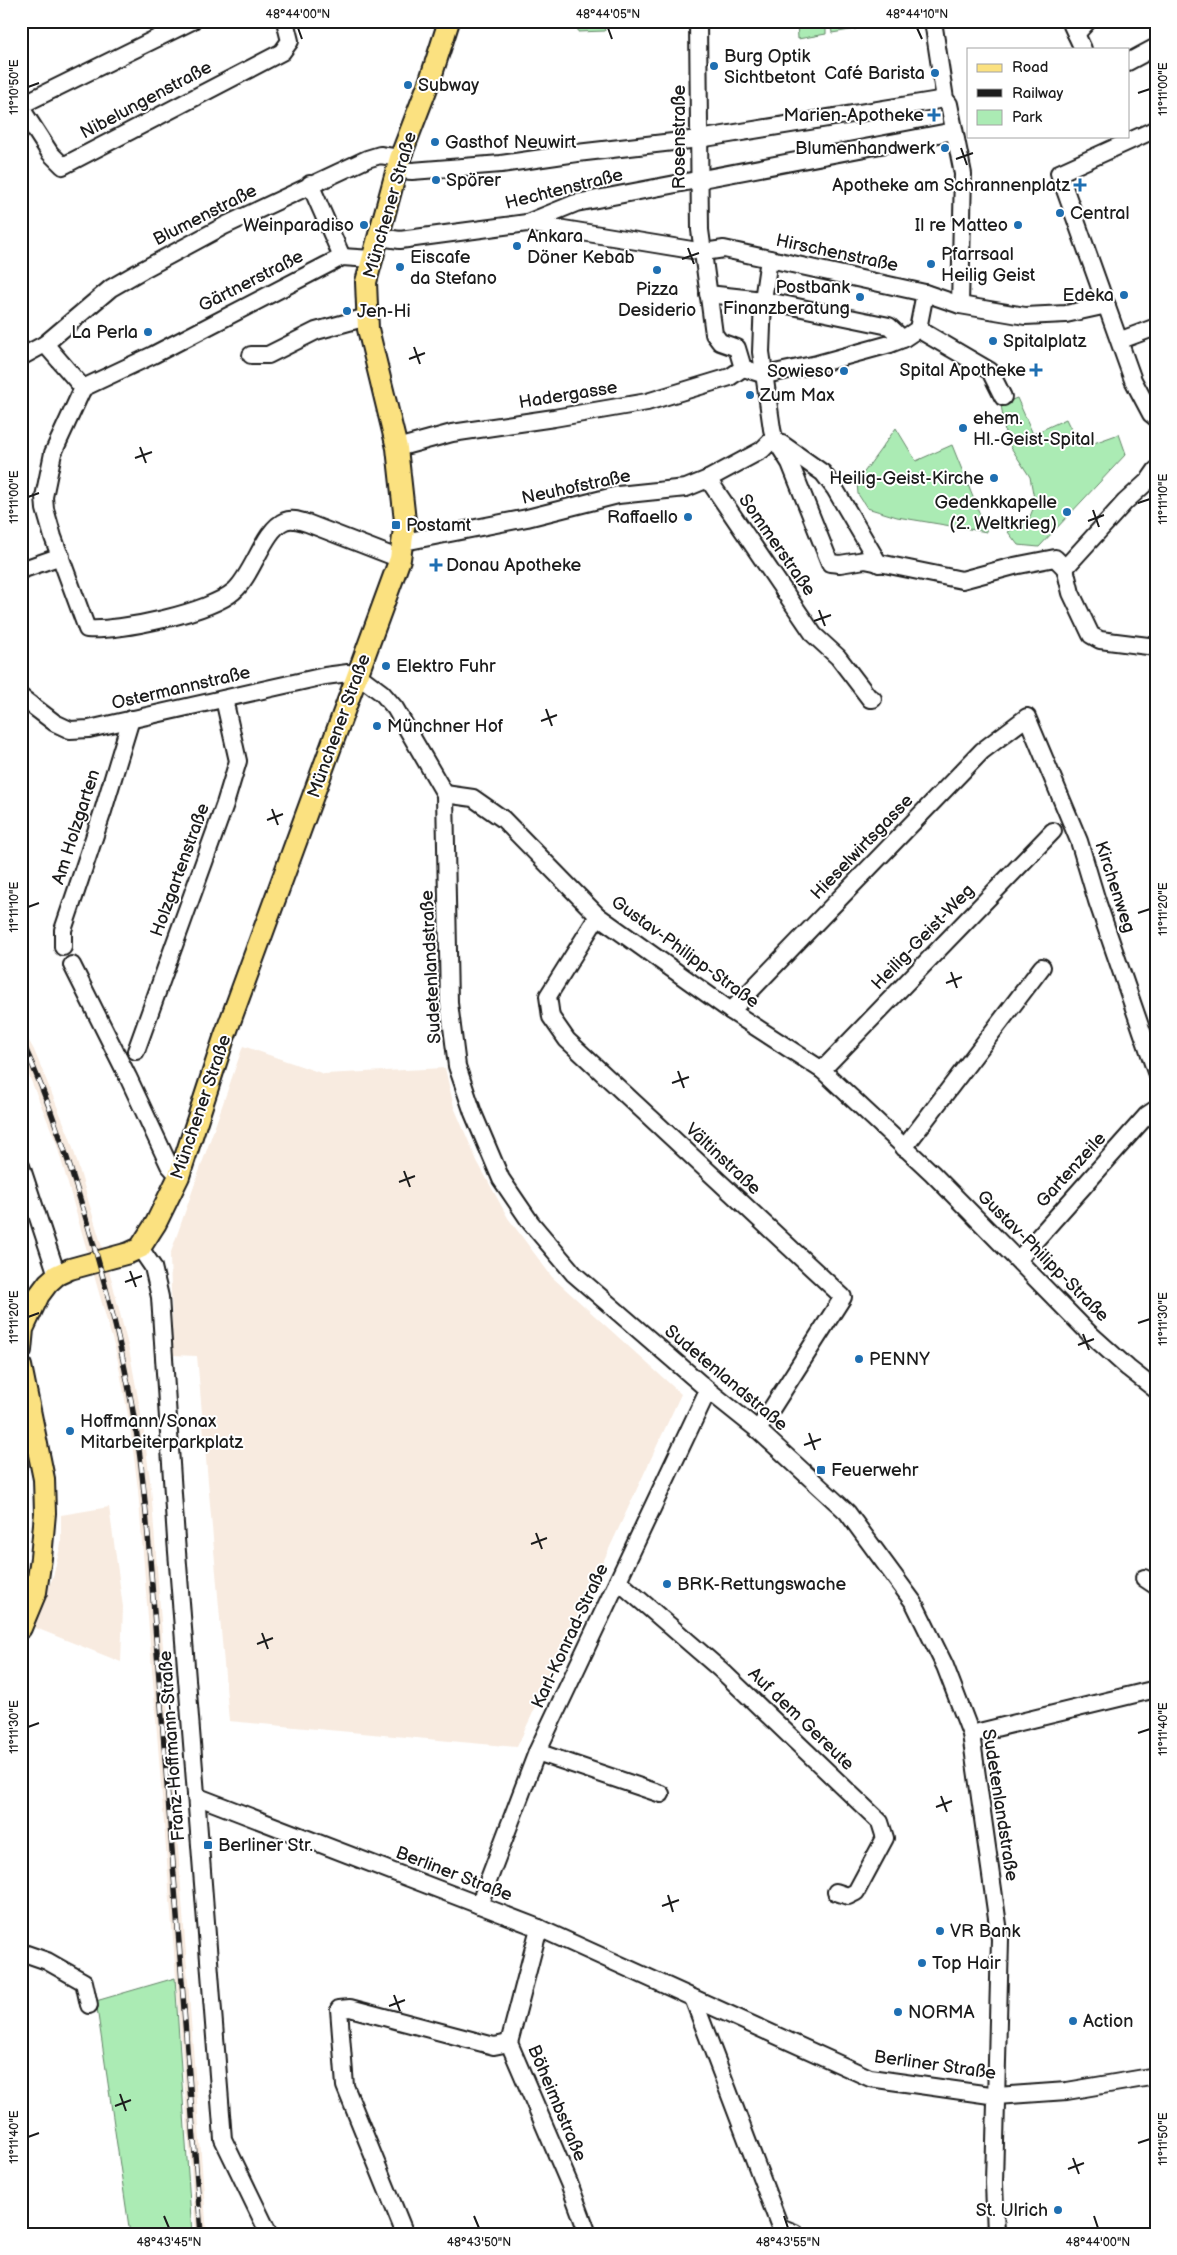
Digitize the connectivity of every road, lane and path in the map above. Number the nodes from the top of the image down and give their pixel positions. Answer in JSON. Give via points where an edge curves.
{"nodes":[{"id":1,"x":192,"y":21,"type":"edge"},
{"id":2,"x":285,"y":21,"type":"edge"},
{"id":3,"x":449,"y":21,"type":"edge"},
{"id":4,"x":698,"y":21,"type":"edge"},
{"id":5,"x":933,"y":21,"type":"edge"},
{"id":6,"x":1088,"y":21,"type":"edge"},
{"id":7,"x":1076,"y":35,"type":"edge"},
{"id":8,"x":1156,"y":47,"type":"edge"},
{"id":9,"x":1130,"y":61,"type":"edge"},
{"id":10,"x":946,"y":99,"type":"junction"},
{"id":11,"x":21,"y":106,"type":"edge"},
{"id":12,"x":1156,"y":129,"type":"edge"},
{"id":13,"x":954,"y":132,"type":"junction"},
{"id":14,"x":1130,"y":137,"type":"edge"},
{"id":15,"x":699,"y":139,"type":"junction"},
{"id":16,"x":1125,"y":139,"type":"edge"},
{"id":17,"x":399,"y":164,"type":"junction"},
{"id":18,"x":698,"y":179,"type":"junction"},
{"id":19,"x":310,"y":184,"type":"junction"},
{"id":20,"x":527,"y":223,"type":"junction"},
{"id":21,"x":379,"y":237,"type":"junction"},
{"id":22,"x":704,"y":252,"type":"junction"},
{"id":23,"x":342,"y":258,"type":"junction"},
{"id":24,"x":372,"y":259,"type":"junction"},
{"id":25,"x":769,"y":259,"type":"junction"},
{"id":26,"x":925,"y":293,"type":"junction"},
{"id":27,"x":708,"y":294,"type":"junction"},
{"id":28,"x":762,"y":300,"type":"junction"},
{"id":29,"x":1108,"y":304,"type":"junction"},
{"id":30,"x":960,"y":305,"type":"junction"},
{"id":31,"x":367,"y":317,"type":"junction"},
{"id":32,"x":1156,"y":327,"type":"edge"},
{"id":33,"x":918,"y":329,"type":"junction"},
{"id":34,"x":903,"y":339,"type":"junction"},
{"id":35,"x":1121,"y":340,"type":"junction"},
{"id":36,"x":45,"y":344,"type":"junction"},
{"id":37,"x":251,"y":355,"type":"dead end"},
{"id":38,"x":21,"y":357,"type":"edge"},
{"id":39,"x":743,"y":368,"type":"junction"},
{"id":40,"x":765,"y":375,"type":"junction"},
{"id":41,"x":84,"y":388,"type":"junction"},
{"id":42,"x":1003,"y":397,"type":"dead end"},
{"id":43,"x":1156,"y":418,"type":"edge"},
{"id":44,"x":774,"y":438,"type":"junction"},
{"id":45,"x":397,"y":448,"type":"junction"},
{"id":46,"x":1156,"y":470,"type":"edge"},
{"id":47,"x":708,"y":480,"type":"junction"},
{"id":48,"x":402,"y":550,"type":"junction"},
{"id":49,"x":61,"y":556,"type":"junction"},
{"id":50,"x":879,"y":564,"type":"junction"},
{"id":51,"x":1065,"y":568,"type":"junction"},
{"id":52,"x":21,"y":570,"type":"edge"},
{"id":53,"x":1156,"y":648,"type":"edge"},
{"id":54,"x":358,"y":675,"type":"junction"},
{"id":55,"x":21,"y":697,"type":"edge"},
{"id":56,"x":224,"y":699,"type":"junction"},
{"id":57,"x":872,"y":699,"type":"dead end"},
{"id":58,"x":1026,"y":717,"type":"joint"},
{"id":59,"x":131,"y":719,"type":"junction"},
{"id":60,"x":445,"y":794,"type":"junction"},
{"id":61,"x":1053,"y":832,"type":"dead end"},
{"id":62,"x":598,"y":916,"type":"junction"},
{"id":63,"x":63,"y":947,"type":"dead end"},
{"id":64,"x":72,"y":965,"type":"dead end"},
{"id":65,"x":1042,"y":968,"type":"dead end"},
{"id":66,"x":731,"y":1011,"type":"junction"},
{"id":67,"x":136,"y":1052,"type":"dead end"},
{"id":68,"x":822,"y":1070,"type":"junction"},
{"id":69,"x":1156,"y":1072,"type":"edge"},
{"id":70,"x":1156,"y":1109,"type":"edge"},
{"id":71,"x":904,"y":1148,"type":"junction"},
{"id":72,"x":21,"y":1166,"type":"edge"},
{"id":73,"x":179,"y":1176,"type":"junction"},
{"id":74,"x":140,"y":1248,"type":"junction"},
{"id":75,"x":1018,"y":1260,"type":"junction"},
{"id":76,"x":57,"y":1275,"type":"junction"},
{"id":77,"x":21,"y":1350,"type":"edge"},
{"id":78,"x":21,"y":1366,"type":"edge"},
{"id":79,"x":708,"y":1390,"type":"junction"},
{"id":80,"x":1156,"y":1390,"type":"edge"},
{"id":81,"x":758,"y":1430,"type":"junction"},
{"id":82,"x":618,"y":1580,"type":"junction"},
{"id":83,"x":28,"y":1591,"type":"edge"},
{"id":84,"x":21,"y":1628,"type":"edge"},
{"id":85,"x":1156,"y":1689,"type":"edge"},
{"id":86,"x":971,"y":1734,"type":"junction"},
{"id":87,"x":536,"y":1752,"type":"junction"},
{"id":88,"x":661,"y":1794,"type":"dead end"},
{"id":89,"x":196,"y":1796,"type":"junction"},
{"id":90,"x":836,"y":1892,"type":"dead end"},
{"id":91,"x":479,"y":1905,"type":"junction"},
{"id":92,"x":539,"y":1928,"type":"junction"},
{"id":93,"x":21,"y":1952,"type":"edge"},
{"id":94,"x":694,"y":1998,"type":"junction"},
{"id":95,"x":89,"y":2005,"type":"dead end"},
{"id":96,"x":509,"y":2043,"type":"junction"},
{"id":97,"x":1156,"y":2076,"type":"edge"},
{"id":98,"x":997,"y":2096,"type":"junction"},
{"id":99,"x":583,"y":2233,"type":"edge"},
{"id":100,"x":795,"y":2233,"type":"edge"},
{"id":101,"x":269,"y":2234,"type":"edge"},
{"id":102,"x":405,"y":2234,"type":"edge"},
{"id":103,"x":996,"y":2234,"type":"edge"}],
"edges":[{"from":1,"to":11,"type":"street"},
{"from":2,"to":11,"type":"street","name":"Nibelungenstraße","via":[[290,42],[282,52],[64,166],[50,153]]},
{"from":3,"to":17,"type":"main road","name":"Münchener Straße"},
{"from":4,"to":15,"type":"street","name":"Rosenstraße"},
{"from":5,"to":10,"type":"street"},
{"from":6,"to":7,"type":"street"},
{"from":8,"to":9,"type":"street"},
{"from":10,"to":13,"type":"street"},
{"from":10,"to":15,"type":"street","name":"Blumenstraße"},
{"from":12,"to":14,"type":"street"},
{"from":13,"to":18,"type":"street","name":"Hechtenstraße"},
{"from":13,"to":30,"type":"street","via":[[963,174]]},
{"from":15,"to":17,"type":"street","name":"Blumenstraße","via":[[501,164],[412,171]]},
{"from":15,"to":18,"type":"street","name":"Rosenstraße"},
{"from":16,"to":29,"type":"street","via":[[1059,173]]},
{"from":17,"to":19,"type":"street","name":"Blumenstraße","via":[[380,155]]},
{"from":17,"to":21,"type":"main road","name":"Münchener Straße"},
{"from":18,"to":20,"type":"street","name":"Hechtenstraße","via":[[576,203]]},
{"from":18,"to":22,"type":"street","name":"Rosenstraße"},
{"from":19,"to":23,"type":"street"},
{"from":19,"to":36,"type":"street","name":"Blumenstraße","via":[[224,226],[111,288]]},
{"from":20,"to":21,"type":"street","name":"Hechtenstraße","via":[[400,240]]},
{"from":20,"to":22,"type":"street","name":"Hirschenstraße"},
{"from":21,"to":24,"type":"main road","name":"Münchener Straße"},
{"from":22,"to":25,"type":"street","name":"Hirschenstraße","via":[[724,248]]},
{"from":22,"to":27,"type":"street","name":"Rosenstraße"},
{"from":23,"to":24,"type":"street","name":"Gärtnerstraße"},
{"from":23,"to":41,"type":"street","name":"Gärtnerstraße"},
{"from":24,"to":31,"type":"main road","name":"Münchener Straße","via":[[366,282]]},
{"from":25,"to":26,"type":"street","name":"Hirschenstraße"},
{"from":25,"to":28,"type":"street"},
{"from":26,"to":30,"type":"street","name":"Hirschenstraße"},
{"from":26,"to":33,"type":"street"},
{"from":27,"to":28,"type":"street"},
{"from":27,"to":39,"type":"street","name":"Rosenstraße","via":[[714,334],[720,342],[737,348]]},
{"from":28,"to":34,"type":"street","via":[[890,326]]},
{"from":28,"to":40,"type":"street"},
{"from":29,"to":30,"type":"street","via":[[1066,314],[1025,316]]},
{"from":29,"to":35,"type":"street"},
{"from":31,"to":37,"type":"street","via":[[316,331],[268,355]]},
{"from":31,"to":45,"type":"main road","name":"Münchener Straße"},
{"from":32,"to":35,"type":"street"},
{"from":33,"to":34,"type":"street"},
{"from":33,"to":42,"type":"street","via":[[990,371]]},
{"from":34,"to":40,"type":"street","via":[[845,357]]},
{"from":35,"to":43,"type":"street","via":[[1133,380],[1150,414]]},
{"from":36,"to":38,"type":"street","name":"Blumenstraße"},
{"from":36,"to":41,"type":"street"},
{"from":39,"to":40,"type":"street"},
{"from":39,"to":45,"type":"street","name":"Hadergasse","via":[[730,377],[647,402],[452,433]]},
{"from":40,"to":44,"type":"street"},
{"from":41,"to":49,"type":"street","via":[[53,453],[46,484],[45,509]]},
{"from":44,"to":47,"type":"street","name":"Neuhofstraße","via":[[762,450]]},
{"from":44,"to":50,"type":"street","via":[[823,473]]},
{"from":44,"to":50,"type":"street","via":[[790,463],[830,563],[865,560]]},
{"from":45,"to":48,"type":"main road","name":"Münchener Straße","via":[[405,521]]},
{"from":46,"to":51,"type":"street"},
{"from":47,"to":48,"type":"street","name":"Neuhofstraße","via":[[686,488],[618,495]]},
{"from":47,"to":57,"type":"street","name":"Sommerstraße","via":[[814,635],[838,657]]},
{"from":48,"to":49,"type":"street","via":[[295,519],[284,521],[268,536],[247,576],[233,592],[166,619],[103,631],[87,629]]},
{"from":48,"to":54,"type":"main road","name":"Münchener Straße"},
{"from":49,"to":52,"type":"street"},
{"from":50,"to":51,"type":"street","via":[[962,580],[1055,558]]},
{"from":51,"to":53,"type":"street","via":[[1071,593],[1092,635],[1100,640]]},
{"from":54,"to":56,"type":"street","name":"Ostermannstraße","via":[[330,674]]},
{"from":54,"to":60,"type":"street","name":"Sudetenlandstraße","via":[[376,687],[395,708]]},
{"from":54,"to":73,"type":"main road","name":"Münchener Straße","via":[[224,1038]]},
{"from":55,"to":59,"type":"street","name":"Ostermannstraße","via":[[55,723],[70,730]]},
{"from":56,"to":59,"type":"street","name":"Ostermannstraße"},
{"from":56,"to":67,"type":"street","name":"Holzgartenstraße","via":[[238,761]]},
{"from":58,"to":66,"type":"street","name":"Hieselwirtsgasse","via":[[982,751]]},
{"from":58,"to":69,"type":"street","name":"Kirchenweg","via":[[1079,841]]},
{"from":59,"to":63,"type":"street","name":"Am Holzgarten","via":[[63,930]]},
{"from":60,"to":62,"type":"street","name":"Gustav-Philipp-Straße","via":[[473,798],[503,819]]},
{"from":60,"to":79,"type":"street","name":"Sudetenlandstraße","via":[[449,1003],[457,1066],[501,1178],[538,1232],[574,1274]]},
{"from":61,"to":68,"type":"street","name":"Heilig-Geist-Weg"},
{"from":62,"to":66,"type":"street","name":"Gustav-Philipp-Straße"},
{"from":62,"to":81,"type":"street","name":"Vältinstraße","via":[[548,996],[551,1018],[567,1040],[843,1297]]},
{"from":64,"to":73,"type":"street","via":[[169,1165]]},
{"from":65,"to":71,"type":"street"},
{"from":66,"to":68,"type":"street","name":"Gustav-Philipp-Straße"},
{"from":68,"to":71,"type":"street","name":"Gustav-Philipp-Straße"},
{"from":70,"to":75,"type":"street","name":"Gartenzeile","via":[[1147,1115]]},
{"from":71,"to":75,"type":"street","name":"Gustav-Philipp-Straße"},
{"from":72,"to":76,"type":"street"},
{"from":73,"to":74,"type":"main road","name":"Münchener Straße"},
{"from":74,"to":76,"type":"main road"},
{"from":74,"to":89,"type":"street","name":"Franz-Hoffmann-Straße","via":[[153,1267],[160,1297]]},
{"from":75,"to":80,"type":"street","name":"Gustav-Philipp-Straße","via":[[1089,1333]]},
{"from":76,"to":77,"type":"main road","via":[[39,1296],[24,1329]]},
{"from":78,"to":83,"type":"main road","via":[[44,1479],[41,1558]]},
{"from":79,"to":81,"type":"street","name":"Sudetenlandstraße"},
{"from":79,"to":82,"type":"street","name":"Karl-Konrad-Straße"},
{"from":81,"to":86,"type":"street","name":"Sudetenlandstraße","via":[[847,1512],[914,1603],[945,1666]]},
{"from":82,"to":87,"type":"street","name":"Karl-Konrad-Straße"},
{"from":82,"to":90,"type":"street","name":"Auf dem Gereute","via":[[721,1670],[880,1822],[885,1838],[856,1892],[848,1896]]},
{"from":83,"to":84,"type":"main road"},
{"from":85,"to":86,"type":"street"},
{"from":86,"to":98,"type":"street","name":"Sudetenlandstraße","via":[[1000,1939]]},
{"from":87,"to":88,"type":"street"},
{"from":87,"to":91,"type":"street","name":"Karl-Konrad-Straße"},
{"from":89,"to":91,"type":"street","name":"Berliner Straße"},
{"from":89,"to":101,"type":"street","name":"Franz-Hoffmann-Straße","via":[[223,2139]]},
{"from":91,"to":92,"type":"street","name":"Berliner Straße"},
{"from":92,"to":94,"type":"street","name":"Berliner Straße"},
{"from":92,"to":96,"type":"street","name":"Böheimbstraße"},
{"from":93,"to":95,"type":"street","via":[[47,1961],[84,1982]]},
{"from":94,"to":98,"type":"street","name":"Berliner Straße","via":[[870,2078]]},
{"from":94,"to":100,"type":"street","via":[[780,2227]]},
{"from":96,"to":99,"type":"street","name":"Böheimbstraße","via":[[569,2183]]},
{"from":96,"to":102,"type":"street","via":[[494,2046],[350,2008],[339,2009],[345,2086]]},
{"from":97,"to":98,"type":"street","name":"Berliner Straße","via":[[1067,2091]]},
{"from":98,"to":103,"type":"street","name":"Sudetenlandstraße"}]}
